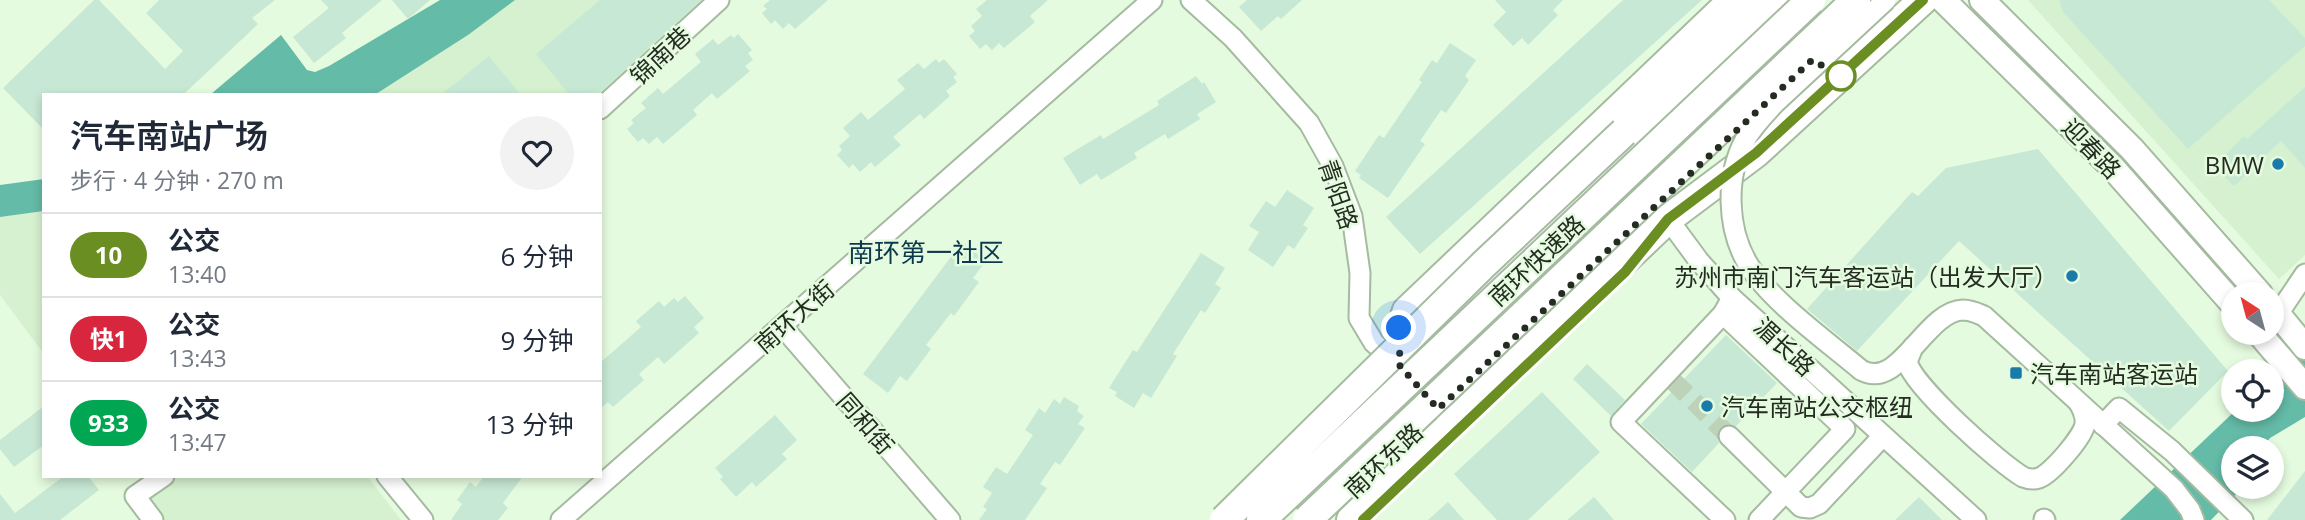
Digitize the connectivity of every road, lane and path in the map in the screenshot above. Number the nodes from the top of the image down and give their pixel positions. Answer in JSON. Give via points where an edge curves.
{"nodes":[{"id":1,"x":719,"y":0,"type":"edge"},
{"id":2,"x":1152,"y":0,"type":"edge"},
{"id":3,"x":1191,"y":0,"type":"edge"},
{"id":4,"x":1730,"y":0,"type":"edge"},
{"id":5,"x":1762,"y":0,"type":"edge"},
{"id":6,"x":1788,"y":0,"type":"edge"},
{"id":7,"x":1811,"y":0,"type":"edge"},
{"id":8,"x":1856,"y":0,"type":"edge"},
{"id":9,"x":1877,"y":0,"type":"edge"},
{"id":10,"x":1886,"y":0,"type":"edge"},
{"id":11,"x":1923,"y":0,"type":"edge"},
{"id":12,"x":1943,"y":0,"type":"edge"},
{"id":13,"x":1982,"y":0,"type":"edge"},
{"id":14,"x":602,"y":107,"type":"edge"},
{"id":15,"x":1668,"y":219,"type":"junction"},
{"id":16,"x":2305,"y":274,"type":"edge"},
{"id":17,"x":2249,"y":282,"type":"edge"},
{"id":18,"x":2221,"y":290,"type":"edge"},
{"id":19,"x":2284,"y":299,"type":"edge"},
{"id":20,"x":1728,"y":306,"type":"junction"},
{"id":21,"x":2284,"y":321,"type":"edge"},
{"id":22,"x":782,"y":326,"type":"junction"},
{"id":23,"x":2302,"y":344,"type":"edge"},
{"id":24,"x":2269,"y":345,"type":"edge"},
{"id":25,"x":1913,"y":347,"type":"junction"},
{"id":26,"x":1400,"y":366,"type":"junction"},
{"id":27,"x":2305,"y":387,"type":"edge"},
{"id":28,"x":2077,"y":400,"type":"junction"},
{"id":29,"x":1438,"y":409,"type":"junction"},
{"id":30,"x":2103,"y":425,"type":"junction"},
{"id":31,"x":1730,"y":436,"type":"tunnel mouth"},
{"id":32,"x":1883,"y":436,"type":"junction"},
{"id":33,"x":161,"y":478,"type":"edge"},
{"id":34,"x":389,"y":478,"type":"edge"},
{"id":35,"x":1786,"y":492,"type":"junction"},
{"id":36,"x":2237,"y":514,"type":"edge"},
{"id":37,"x":153,"y":520,"type":"edge"},
{"id":38,"x":423,"y":520,"type":"edge"},
{"id":39,"x":562,"y":520,"type":"edge"},
{"id":40,"x":950,"y":520,"type":"edge"},
{"id":41,"x":1224,"y":520,"type":"edge"},
{"id":42,"x":1233,"y":520,"type":"edge"},
{"id":43,"x":1261,"y":520,"type":"edge"},
{"id":44,"x":1307,"y":520,"type":"edge"},
{"id":45,"x":1320,"y":520,"type":"edge"},
{"id":46,"x":1350,"y":520,"type":"edge"},
{"id":47,"x":1363,"y":520,"type":"edge"},
{"id":48,"x":1725,"y":520,"type":"edge"},
{"id":49,"x":1759,"y":520,"type":"edge"},
{"id":50,"x":1976,"y":520,"type":"edge"},
{"id":51,"x":2193,"y":520,"type":"edge"}],
"edges":[{"from":1,"to":14,"type":"street","name":"锦南巷"},
{"from":2,"to":22,"type":"street","name":"南环大街"},
{"from":3,"to":26,"type":"street","name":"青阳路","via":[[1233,38],[1309,122],[1352,215],[1360,273],[1359,318],[1374,343]]},
{"from":4,"to":26,"type":"main road","via":[[1405,310],[1399,328]]},
{"from":5,"to":41,"type":"highway","bridge":true},
{"from":6,"to":26,"type":"main road"},
{"from":7,"to":43,"type":"highway","name":"南环快速路","bridge":true},
{"from":8,"to":44,"type":"highway","name":"南环快速路","bridge":true},
{"from":9,"to":29,"type":"main road","name":"南环东路"},
{"from":10,"to":25,"type":"street","bridge":true,"via":[[1758,121],[1738,157],[1731,195],[1736,234],[1749,265],[1778,298],[1861,370],[1882,373]]},
{"from":11,"to":15,"type":"highway","via":[[1756,153]]},
{"from":12,"to":18,"type":"main road","name":"迎春路","via":[[2112,167]]},
{"from":13,"to":17,"type":"main road","name":"迎春路","via":[[2132,149]]},
{"from":15,"to":20,"type":"street","name":"湄长路"},
{"from":15,"to":46,"type":"highway"},
{"from":15,"to":47,"type":"main road","via":[[1625,272]]},
{"from":16,"to":19,"type":"street"},
{"from":20,"to":32,"type":"street","name":"湄长路"},
{"from":20,"to":35,"type":"street","via":[[1845,429]]},
{"from":20,"to":48,"type":"street","via":[[1670,378],[1621,422]]},
{"from":21,"to":23,"type":"main road"},
{"from":22,"to":39,"type":"street","name":"南环大街"},
{"from":22,"to":40,"type":"street","name":"同和街"},
{"from":24,"to":27,"type":"main road"},
{"from":25,"to":28,"type":"street","via":[[1944,316],[1972,311],[1984,316]]},
{"from":25,"to":28,"type":"street","via":[[1907,362],[1919,384],[2030,480],[2042,477],[2081,434],[2085,415]]},
{"from":26,"to":29,"type":"street","name":"青阳路"},
{"from":26,"to":42,"type":"main road"},
{"from":28,"to":30,"type":"street"},
{"from":29,"to":45,"type":"main road","name":"南环东路"},
{"from":30,"to":36,"type":"street","via":[[2119,408]]},
{"from":30,"to":51,"type":"street","via":[[2174,489]]},
{"from":31,"to":35,"type":"street"},
{"from":32,"to":35,"type":"street","via":[[1819,505],[1801,507]]},
{"from":32,"to":50,"type":"street","name":"湄长路"},
{"from":33,"to":37,"type":"street","via":[[135,496]]},
{"from":34,"to":38,"type":"street"},
{"from":35,"to":49,"type":"street"}]}
